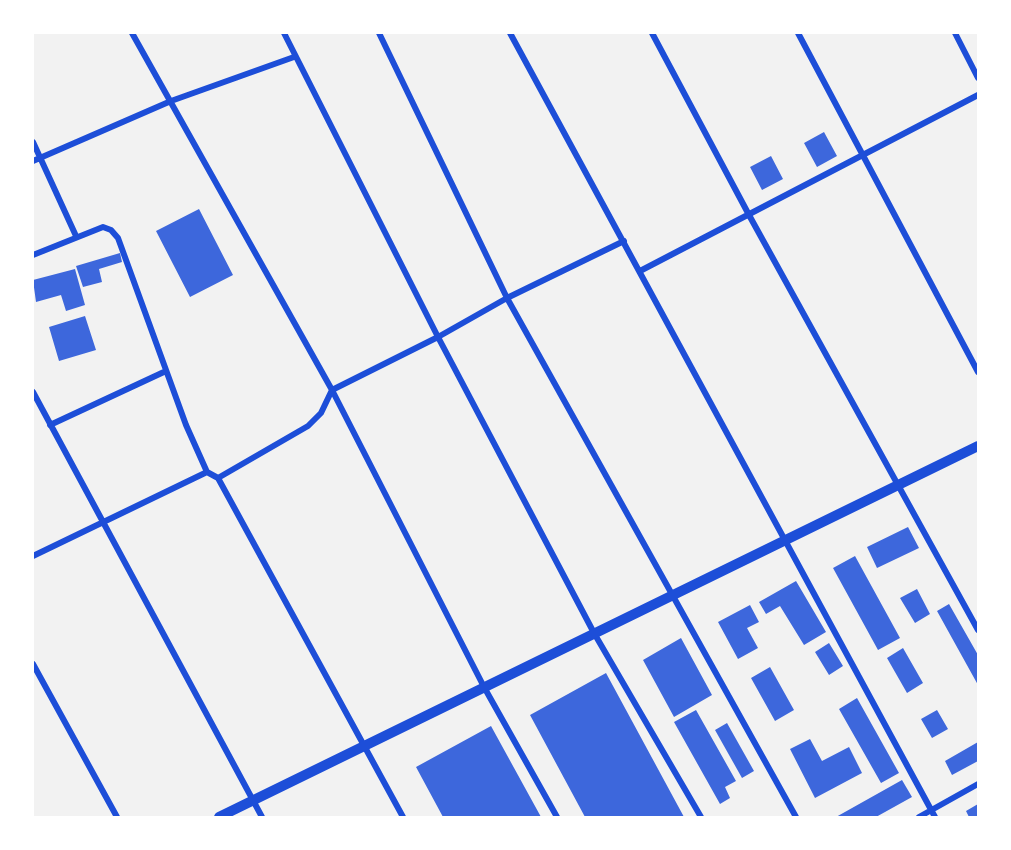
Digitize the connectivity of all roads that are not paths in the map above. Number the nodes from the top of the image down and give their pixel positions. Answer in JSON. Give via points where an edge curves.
{"nodes":[{"id":1,"x":132,"y":33,"type":"edge"},
{"id":2,"x":284,"y":33,"type":"edge"},
{"id":3,"x":379,"y":33,"type":"edge"},
{"id":4,"x":510,"y":33,"type":"edge"},
{"id":5,"x":652,"y":33,"type":"edge"},
{"id":6,"x":798,"y":33,"type":"edge"},
{"id":7,"x":955,"y":33,"type":"edge"},
{"id":8,"x":294,"y":57,"type":"junction"},
{"id":9,"x":978,"y":78,"type":"edge"},
{"id":10,"x":978,"y":95,"type":"edge"},
{"id":11,"x":171,"y":101,"type":"junction"},
{"id":12,"x":33,"y":142,"type":"edge"},
{"id":13,"x":862,"y":154,"type":"junction"},
{"id":14,"x":41,"y":158,"type":"junction"},
{"id":15,"x":33,"y":161,"type":"edge"},
{"id":16,"x":749,"y":215,"type":"junction"},
{"id":17,"x":76,"y":237,"type":"junction"},
{"id":18,"x":624,"y":241,"type":"junction"},
{"id":19,"x":33,"y":255,"type":"edge"},
{"id":20,"x":640,"y":271,"type":"junction"},
{"id":21,"x":507,"y":298,"type":"junction"},
{"id":22,"x":438,"y":338,"type":"junction"},
{"id":23,"x":166,"y":371,"type":"junction"},
{"id":24,"x":978,"y":372,"type":"edge"},
{"id":25,"x":332,"y":390,"type":"junction"},
{"id":26,"x":33,"y":392,"type":"edge"},
{"id":27,"x":50,"y":425,"type":"junction"},
{"id":28,"x":978,"y":446,"type":"edge"},
{"id":29,"x":207,"y":472,"type":"junction"},
{"id":30,"x":218,"y":478,"type":"junction"},
{"id":31,"x":898,"y":485,"type":"junction"},
{"id":32,"x":103,"y":524,"type":"junction"},
{"id":33,"x":787,"y":539,"type":"junction"},
{"id":34,"x":33,"y":556,"type":"edge"},
{"id":35,"x":670,"y":596,"type":"junction"},
{"id":36,"x":978,"y":630,"type":"edge"},
{"id":37,"x":594,"y":633,"type":"junction"},
{"id":38,"x":33,"y":664,"type":"edge"},
{"id":39,"x":484,"y":687,"type":"junction"},
{"id":40,"x":364,"y":746,"type":"junction"},
{"id":41,"x":978,"y":784,"type":"edge"},
{"id":42,"x":253,"y":800,"type":"junction"},
{"id":43,"x":932,"y":810,"type":"junction"},
{"id":44,"x":117,"y":817,"type":"edge"},
{"id":45,"x":219,"y":817,"type":"edge"},
{"id":46,"x":262,"y":817,"type":"edge"},
{"id":47,"x":403,"y":817,"type":"edge"},
{"id":48,"x":557,"y":817,"type":"edge"},
{"id":49,"x":701,"y":817,"type":"edge"},
{"id":50,"x":796,"y":817,"type":"edge"},
{"id":51,"x":919,"y":817,"type":"edge"},
{"id":52,"x":935,"y":817,"type":"edge"}],
"edges":[{"from":1,"to":11,"type":"street"},
{"from":2,"to":8,"type":"street"},
{"from":3,"to":21,"type":"street"},
{"from":4,"to":18,"type":"street"},
{"from":5,"to":16,"type":"street"},
{"from":6,"to":13,"type":"street"},
{"from":7,"to":9,"type":"street"},
{"from":8,"to":11,"type":"street"},
{"from":8,"to":22,"type":"street"},
{"from":10,"to":13,"type":"street"},
{"from":11,"to":14,"type":"street"},
{"from":11,"to":25,"type":"street"},
{"from":12,"to":14,"type":"street"},
{"from":13,"to":16,"type":"street"},
{"from":13,"to":24,"type":"street"},
{"from":14,"to":15,"type":"street"},
{"from":14,"to":17,"type":"street"},
{"from":16,"to":20,"type":"street"},
{"from":16,"to":31,"type":"street"},
{"from":17,"to":19,"type":"street"},
{"from":17,"to":23,"type":"street","via":[[103,227],[118,238]]},
{"from":18,"to":20,"type":"street"},
{"from":18,"to":21,"type":"street"},
{"from":20,"to":33,"type":"street"},
{"from":21,"to":22,"type":"street"},
{"from":21,"to":35,"type":"street"},
{"from":22,"to":25,"type":"street"},
{"from":22,"to":37,"type":"street"},
{"from":23,"to":27,"type":"street"},
{"from":23,"to":29,"type":"street"},
{"from":25,"to":30,"type":"street","via":[[321,413],[308,426]]},
{"from":25,"to":39,"type":"street"},
{"from":26,"to":27,"type":"street"},
{"from":27,"to":32,"type":"street"},
{"from":28,"to":31,"type":"street"},
{"from":29,"to":30,"type":"street"},
{"from":29,"to":32,"type":"street"},
{"from":30,"to":40,"type":"street"},
{"from":31,"to":33,"type":"street"},
{"from":31,"to":36,"type":"street"},
{"from":32,"to":34,"type":"street"},
{"from":32,"to":42,"type":"street"},
{"from":33,"to":35,"type":"street"},
{"from":33,"to":43,"type":"street"},
{"from":35,"to":37,"type":"street"},
{"from":35,"to":50,"type":"street"},
{"from":37,"to":39,"type":"street"},
{"from":37,"to":49,"type":"street"},
{"from":38,"to":44,"type":"street"},
{"from":39,"to":40,"type":"street"},
{"from":39,"to":48,"type":"street"},
{"from":40,"to":42,"type":"street"},
{"from":40,"to":47,"type":"street"},
{"from":41,"to":43,"type":"street"},
{"from":42,"to":45,"type":"street"},
{"from":42,"to":46,"type":"street"},
{"from":43,"to":51,"type":"street"},
{"from":43,"to":52,"type":"street"}]}
